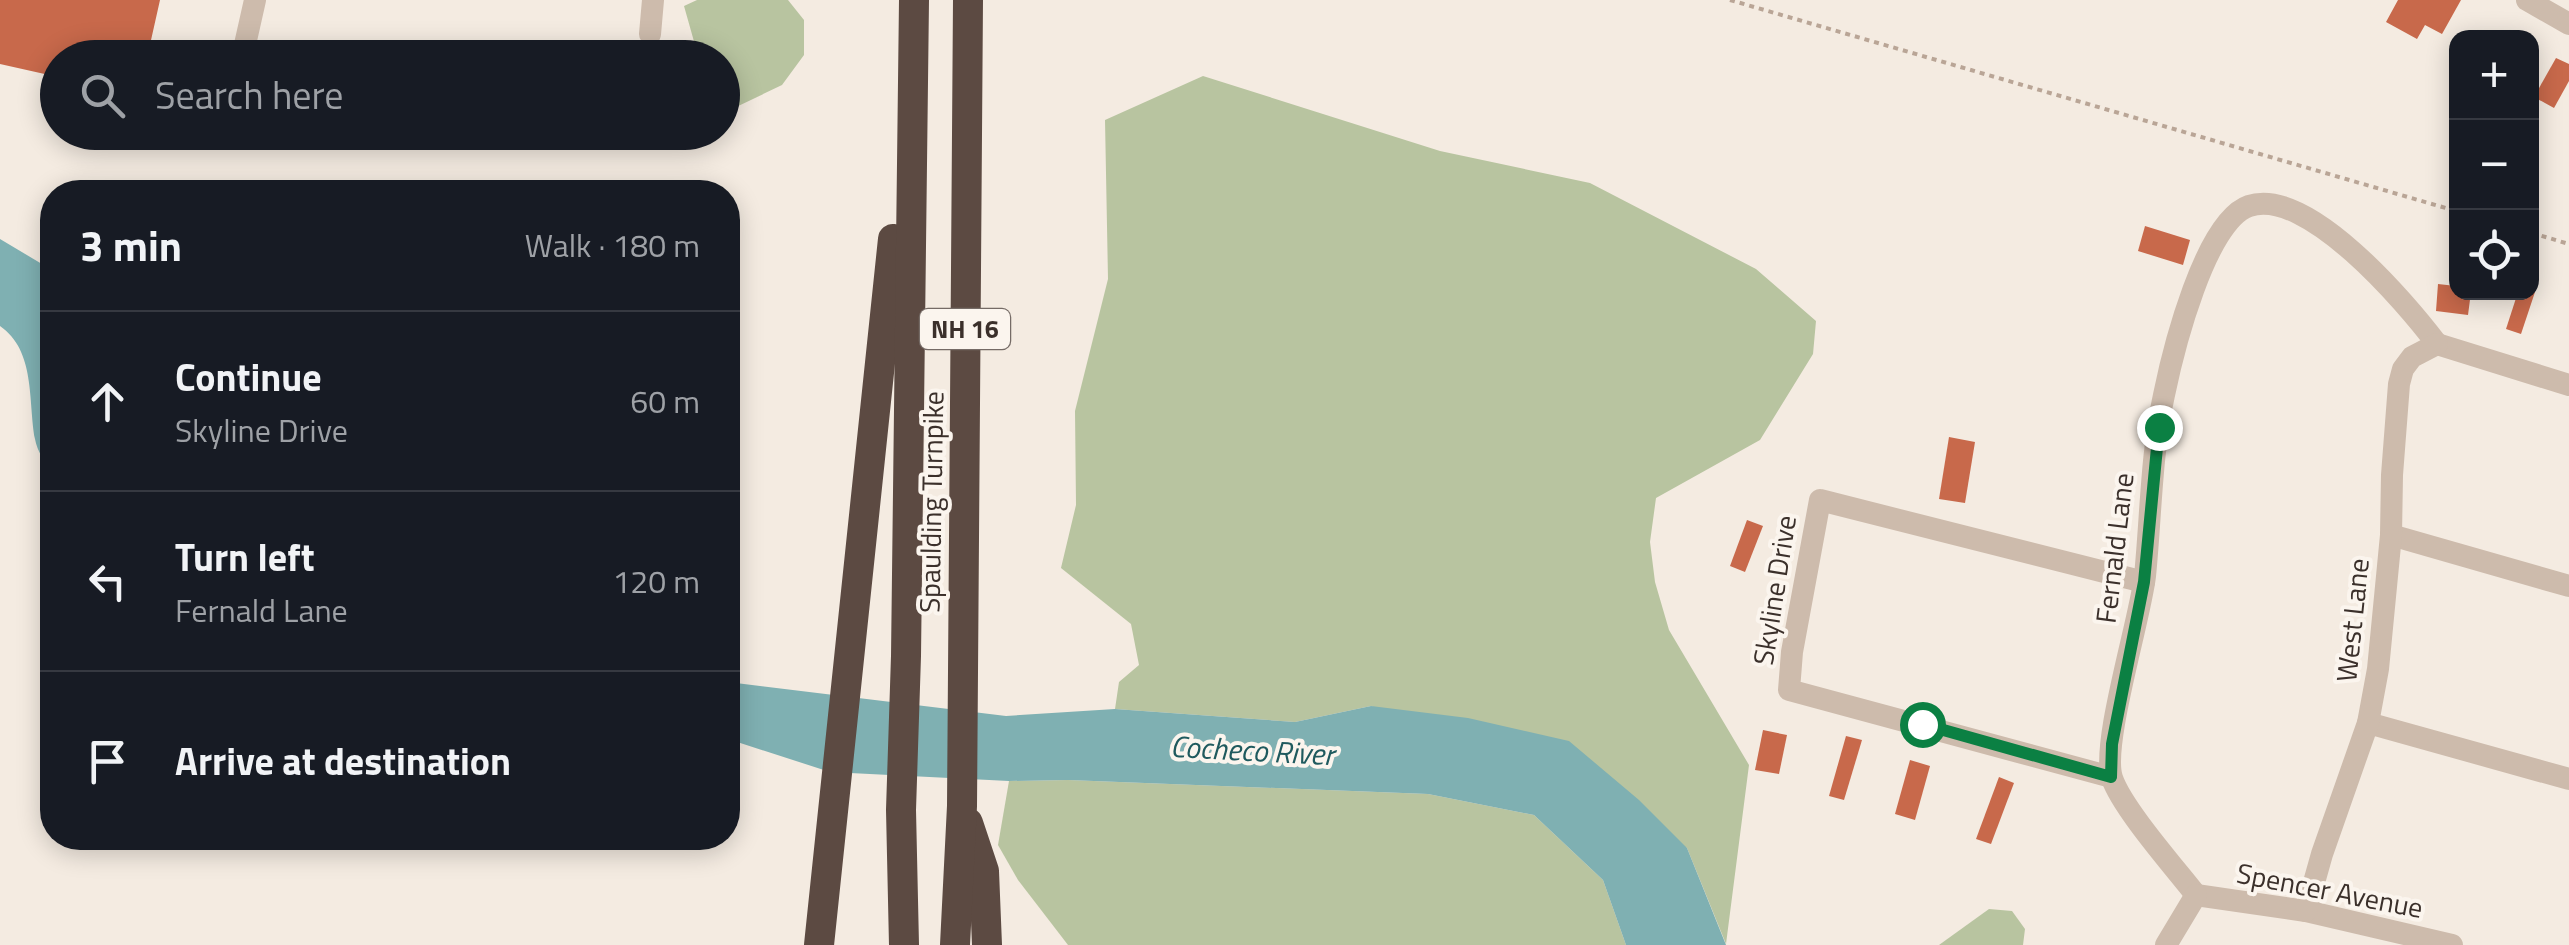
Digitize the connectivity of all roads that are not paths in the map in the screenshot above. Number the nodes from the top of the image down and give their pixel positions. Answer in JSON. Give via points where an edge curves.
{"nodes":[{"id":1,"x":255,"y":0,"type":"edge"},
{"id":2,"x":652,"y":0,"type":"edge"},
{"id":3,"x":914,"y":0,"type":"edge"},
{"id":4,"x":968,"y":0,"type":"edge"},
{"id":5,"x":2527,"y":0,"type":"edge"},
{"id":6,"x":2569,"y":24,"type":"edge"},
{"id":7,"x":650,"y":34,"type":"dead end"},
{"id":8,"x":914,"y":37,"type":"junction"},
{"id":9,"x":246,"y":40,"type":"edge"},
{"id":10,"x":2437,"y":344,"type":"junction"},
{"id":11,"x":2569,"y":385,"type":"edge"},
{"id":12,"x":2391,"y":536,"type":"junction"},
{"id":13,"x":2144,"y":582,"type":"junction"},
{"id":14,"x":2569,"y":586,"type":"edge"},
{"id":15,"x":2368,"y":723,"type":"junction"},
{"id":16,"x":2111,"y":777,"type":"junction"},
{"id":17,"x":2569,"y":778,"type":"edge"},
{"id":18,"x":962,"y":806,"type":"junction"},
{"id":19,"x":2196,"y":896,"type":"junction"},
{"id":20,"x":2306,"y":912,"type":"junction"},
{"id":21,"x":819,"y":945,"type":"edge"},
{"id":22,"x":904,"y":945,"type":"edge"},
{"id":23,"x":956,"y":945,"type":"edge"},
{"id":24,"x":987,"y":945,"type":"edge"},
{"id":25,"x":2166,"y":945,"type":"edge"},
{"id":26,"x":2452,"y":945,"type":"edge"}],
"edges":[{"from":1,"to":9,"type":"street"},
{"from":2,"to":7,"type":"street"},
{"from":3,"to":8,"type":"highway","name":"Spaulding Turnpike","number":"NH 16"},
{"from":4,"to":18,"type":"highway","name":"Spaulding Turnpike","number":"NH 16"},
{"from":5,"to":6,"type":"street"},
{"from":8,"to":21,"type":"highway"},
{"from":8,"to":22,"type":"highway","name":"Spaulding Turnpike","number":"NH 16"},
{"from":10,"to":11,"type":"street"},
{"from":10,"to":12,"type":"street","name":"West Lane","via":[[2412,357],[2399,384]]},
{"from":10,"to":13,"type":"street","name":"Fernald Lane","via":[[2352,252],[2287,207],[2249,206],[2230,217],[2207,254],[2164,395]]},
{"from":12,"to":14,"type":"street"},
{"from":12,"to":15,"type":"street","name":"West Lane"},
{"from":13,"to":16,"type":"street","name":"Fernald Lane"},
{"from":13,"to":16,"type":"street","name":"Skyline Drive","via":[[1820,500],[1795,633],[1789,690]]},
{"from":15,"to":17,"type":"street"},
{"from":15,"to":20,"type":"street","name":"West Lane"},
{"from":16,"to":19,"type":"street"},
{"from":18,"to":23,"type":"highway","name":"Spaulding Turnpike","number":"NH 16"},
{"from":18,"to":24,"type":"highway","via":[[984,871]]},
{"from":19,"to":20,"type":"street","name":"Spencer Avenue"},
{"from":19,"to":25,"type":"street"},
{"from":20,"to":26,"type":"street","name":"Spencer Avenue"}]}
